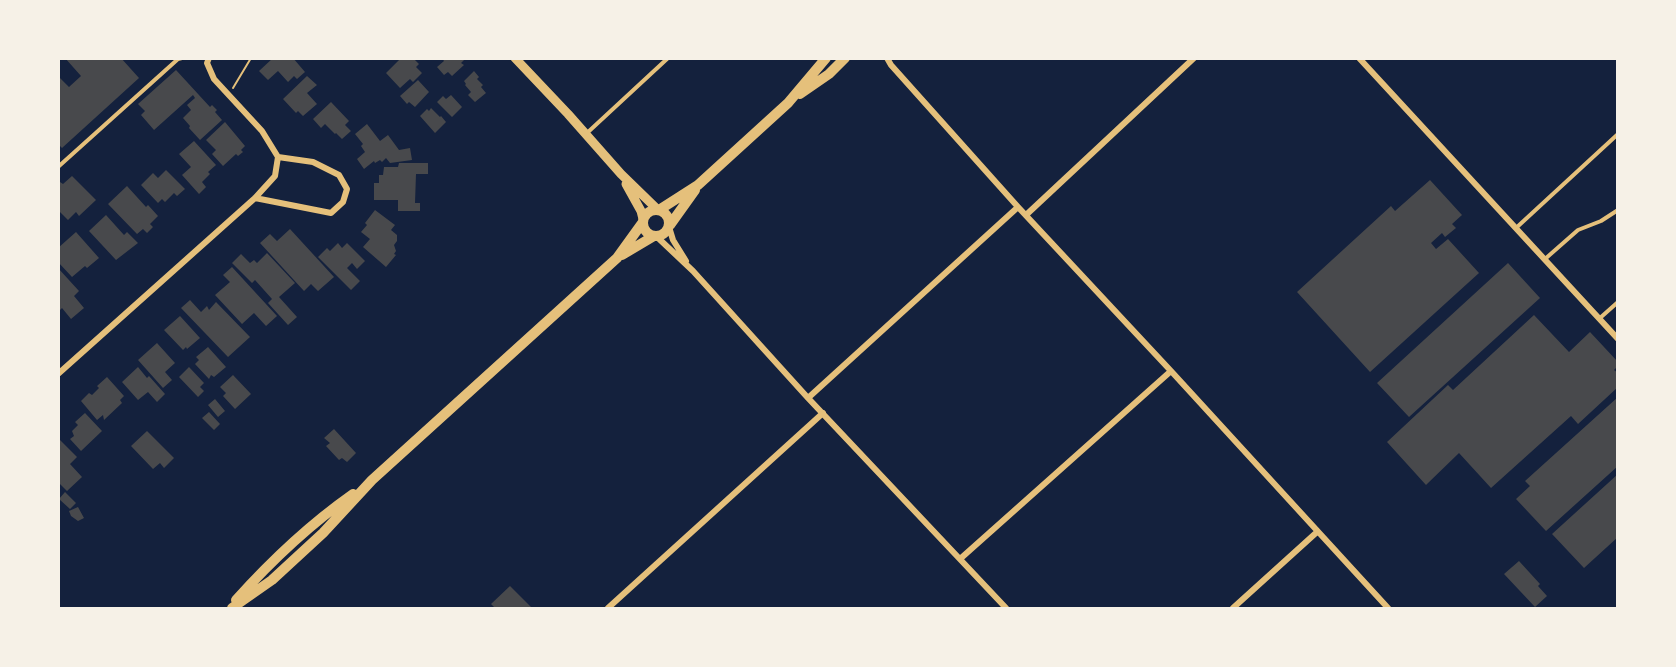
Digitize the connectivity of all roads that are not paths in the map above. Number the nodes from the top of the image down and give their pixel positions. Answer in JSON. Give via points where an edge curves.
{"nodes":[{"id":1,"x":182,"y":58,"type":"edge"},
{"id":2,"x":209,"y":58,"type":"edge"},
{"id":3,"x":515,"y":58,"type":"edge"},
{"id":4,"x":668,"y":58,"type":"edge"},
{"id":5,"x":826,"y":58,"type":"edge"},
{"id":6,"x":846,"y":58,"type":"edge"},
{"id":7,"x":881,"y":58,"type":"edge"},
{"id":8,"x":1194,"y":58,"type":"edge"},
{"id":9,"x":1359,"y":58,"type":"edge"},
{"id":10,"x":889,"y":62,"type":"edge"},
{"id":11,"x":788,"y":103,"type":"junction"},
{"id":12,"x":586,"y":134,"type":"junction"},
{"id":13,"x":1617,"y":134,"type":"edge"},
{"id":14,"x":278,"y":157,"type":"junction"},
{"id":15,"x":58,"y":167,"type":"edge"},
{"id":16,"x":621,"y":174,"type":"junction"},
{"id":17,"x":698,"y":185,"type":"junction"},
{"id":18,"x":255,"y":198,"type":"junction"},
{"id":19,"x":1018,"y":207,"type":"junction"},
{"id":20,"x":659,"y":210,"type":"junction"},
{"id":21,"x":1617,"y":210,"type":"edge"},
{"id":22,"x":1026,"y":215,"type":"junction"},
{"id":23,"x":643,"y":221,"type":"junction"},
{"id":24,"x":669,"y":226,"type":"junction"},
{"id":25,"x":1516,"y":228,"type":"junction"},
{"id":26,"x":655,"y":236,"type":"junction"},
{"id":27,"x":617,"y":258,"type":"junction"},
{"id":28,"x":1545,"y":259,"type":"junction"},
{"id":29,"x":693,"y":271,"type":"junction"},
{"id":30,"x":1617,"y":302,"type":"edge"},
{"id":31,"x":1599,"y":319,"type":"junction"},
{"id":32,"x":1617,"y":339,"type":"edge"},
{"id":33,"x":1171,"y":371,"type":"junction"},
{"id":34,"x":58,"y":374,"type":"edge"},
{"id":35,"x":808,"y":398,"type":"junction"},
{"id":36,"x":823,"y":413,"type":"junction"},
{"id":37,"x":372,"y":480,"type":"junction"},
{"id":38,"x":1317,"y":532,"type":"junction"},
{"id":39,"x":301,"y":535,"type":"junction"},
{"id":40,"x":310,"y":545,"type":"junction"},
{"id":41,"x":960,"y":559,"type":"junction"},
{"id":42,"x":230,"y":609,"type":"edge"},
{"id":43,"x":608,"y":609,"type":"edge"},
{"id":44,"x":1006,"y":609,"type":"edge"},
{"id":45,"x":1233,"y":609,"type":"edge"},
{"id":46,"x":1388,"y":609,"type":"edge"}],
"edges":[{"from":1,"to":15,"type":"lane"},
{"from":2,"to":14,"type":"street","via":[[207,63],[214,78],[262,131]]},
{"from":3,"to":12,"type":"street"},
{"from":4,"to":12,"type":"lane"},
{"from":5,"to":11,"type":"main road"},
{"from":6,"to":11,"type":"main road"},
{"from":7,"to":10,"type":"street"},
{"from":8,"to":22,"type":"street"},
{"from":9,"to":25,"type":"street"},
{"from":10,"to":19,"type":"street"},
{"from":11,"to":17,"type":"main road"},
{"from":12,"to":16,"type":"street"},
{"from":13,"to":25,"type":"lane"},
{"from":14,"to":18,"type":"street","via":[[275,176]]},
{"from":14,"to":18,"type":"street","via":[[313,162],[339,175],[347,189],[343,202],[331,213]]},
{"from":16,"to":20,"type":"street"},
{"from":16,"to":23,"type":"street"},
{"from":17,"to":20,"type":"main road"},
{"from":17,"to":24,"type":"main road"},
{"from":18,"to":34,"type":"street"},
{"from":19,"to":22,"type":"street"},
{"from":19,"to":35,"type":"street"},
{"from":20,"to":23,"type":"main road","via":[[647,213]]},
{"from":20,"to":24,"type":"main road","via":[[670,220]]},
{"from":21,"to":28,"type":"lane","via":[[1578,231]]},
{"from":22,"to":33,"type":"street"},
{"from":23,"to":26,"type":"main road","via":[[645,230]]},
{"from":23,"to":27,"type":"main road"},
{"from":24,"to":26,"type":"main road","via":[[664,234]]},
{"from":24,"to":29,"type":"street","via":[[676,246]]},
{"from":25,"to":28,"type":"street"},
{"from":26,"to":27,"type":"main road"},
{"from":26,"to":29,"type":"street"},
{"from":27,"to":37,"type":"main road"},
{"from":28,"to":31,"type":"street"},
{"from":29,"to":35,"type":"street"},
{"from":30,"to":31,"type":"lane"},
{"from":31,"to":32,"type":"street"},
{"from":33,"to":38,"type":"street"},
{"from":33,"to":41,"type":"street"},
{"from":35,"to":36,"type":"street"},
{"from":36,"to":41,"type":"street"},
{"from":36,"to":43,"type":"street"},
{"from":37,"to":39,"type":"main road"},
{"from":37,"to":40,"type":"main road"},
{"from":38,"to":45,"type":"street"},
{"from":38,"to":46,"type":"street"},
{"from":39,"to":40,"type":"main road"},
{"from":39,"to":42,"type":"main road","via":[[267,566]]},
{"from":40,"to":42,"type":"main road","via":[[272,580]]},
{"from":41,"to":44,"type":"street"}]}
